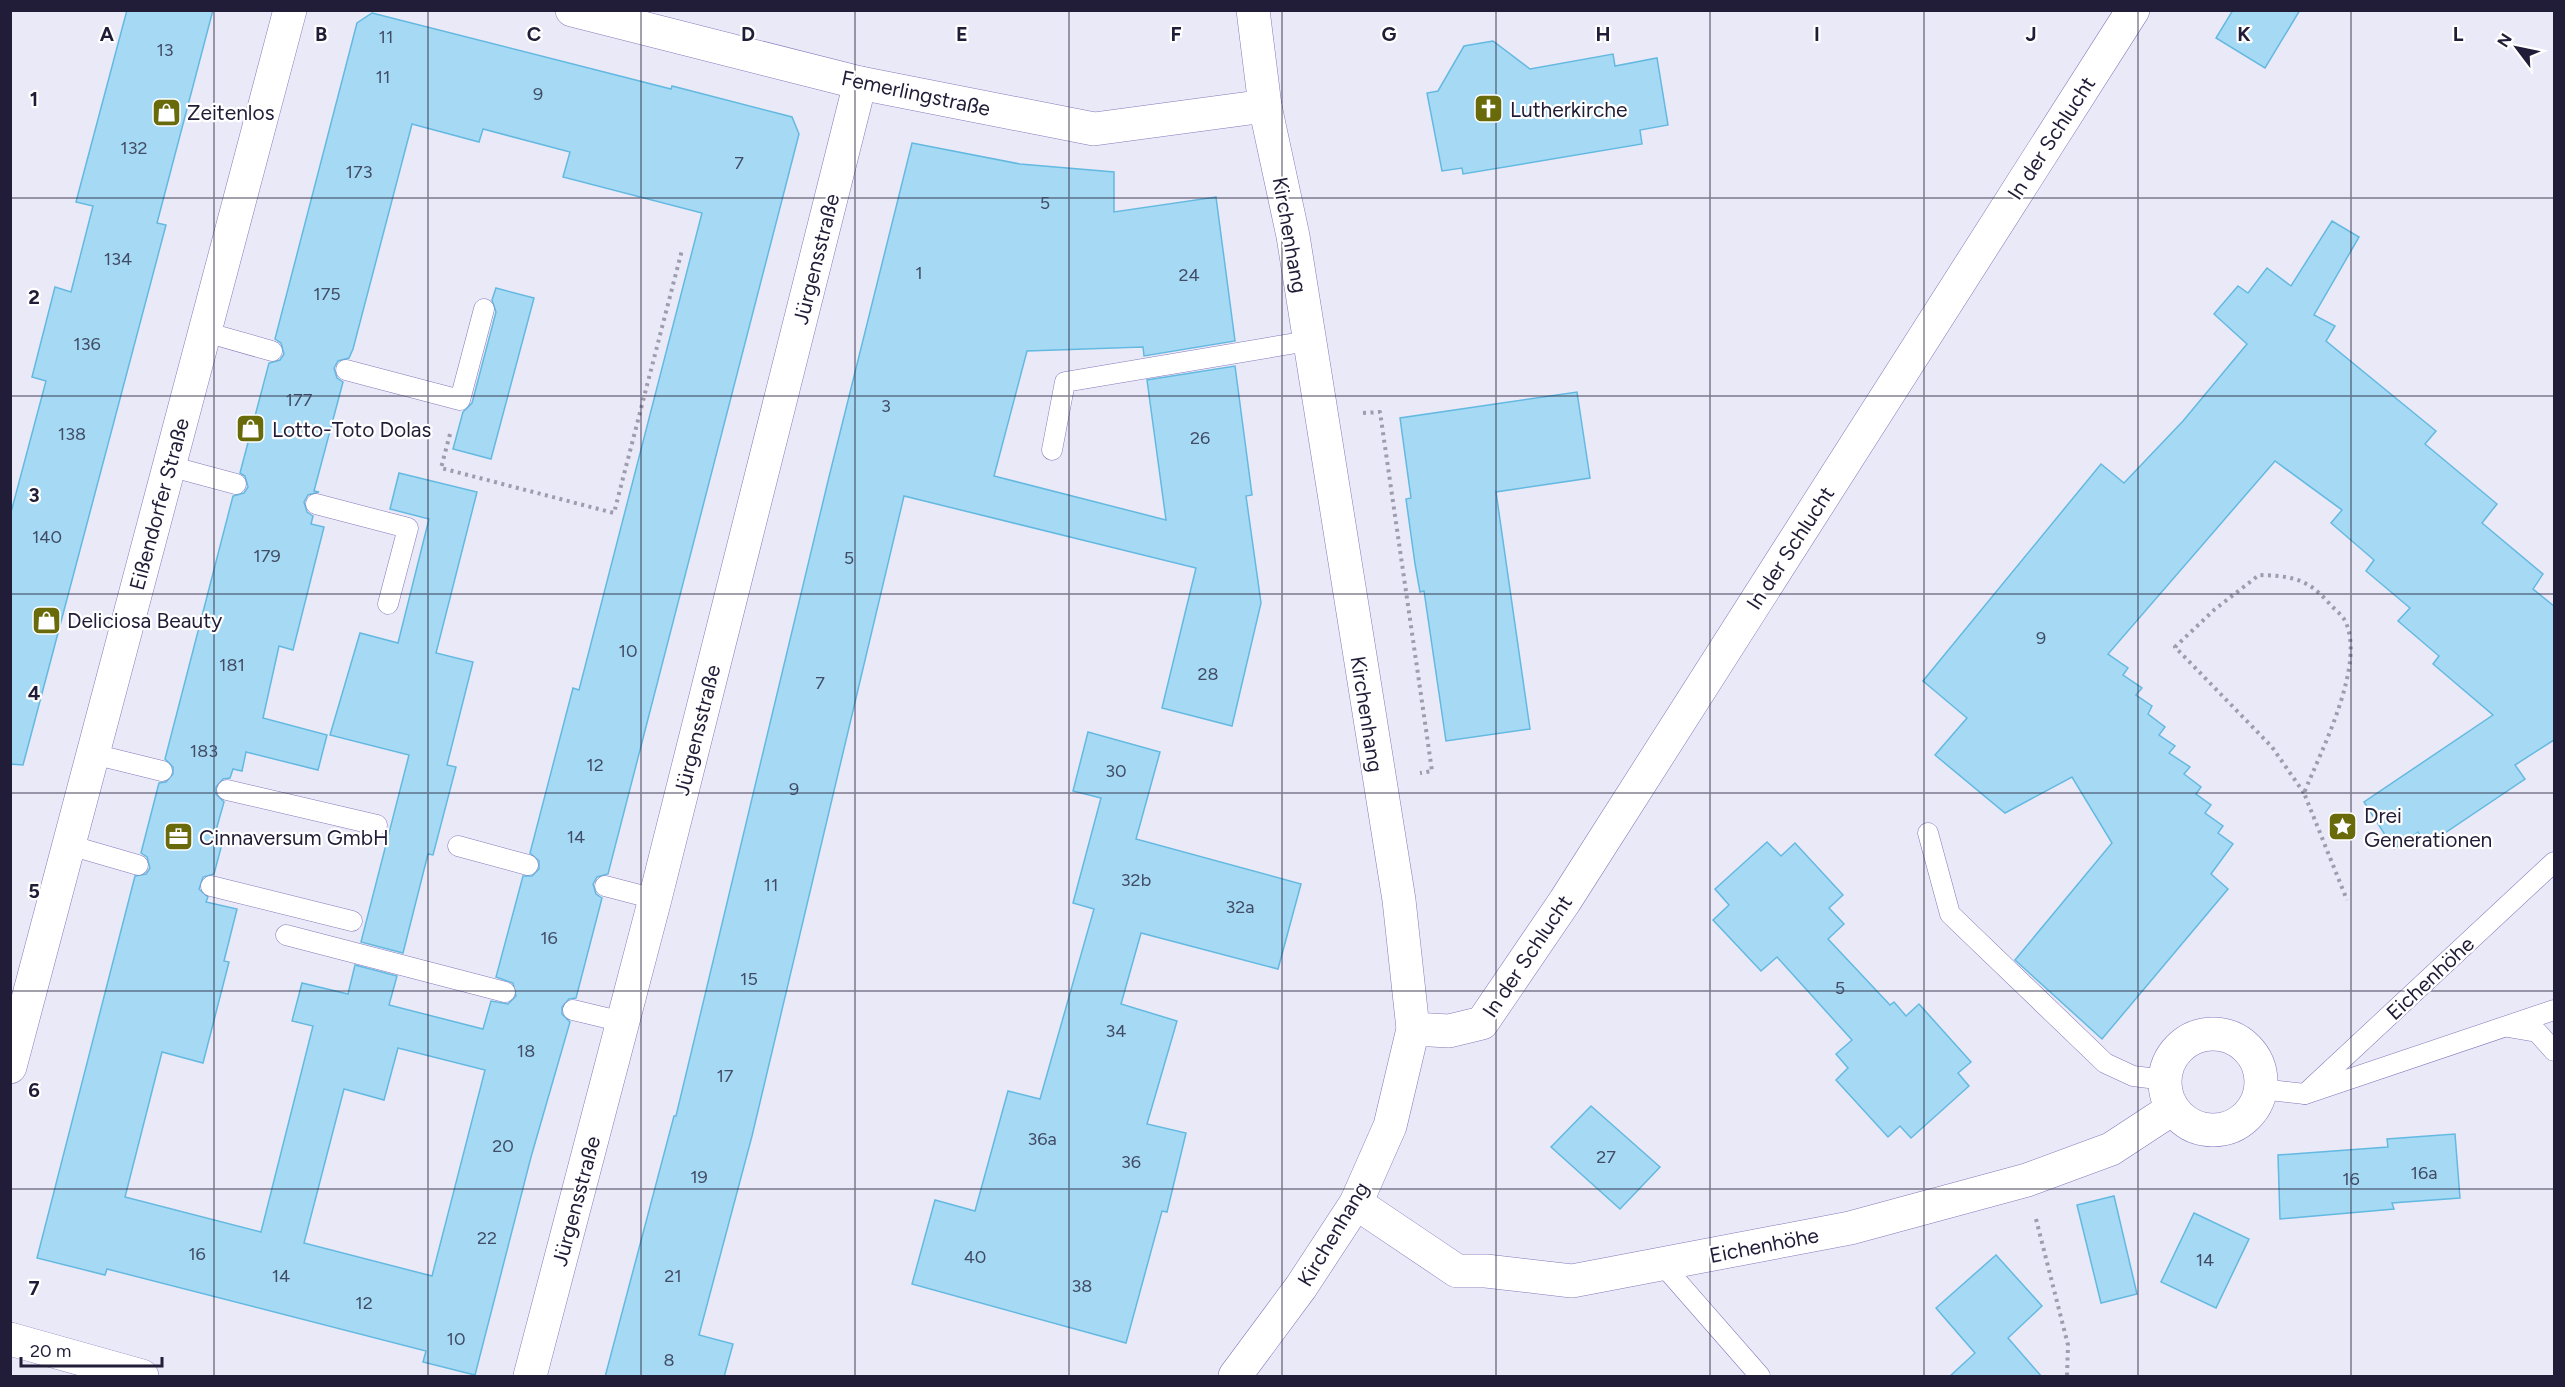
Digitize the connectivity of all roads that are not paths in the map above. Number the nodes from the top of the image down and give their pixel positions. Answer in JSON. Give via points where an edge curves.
{"nodes":[{"id":1,"x":290,"y":10,"type":"edge"},
{"id":2,"x":572,"y":10,"type":"edge"},
{"id":3,"x":1253,"y":10,"type":"edge"},
{"id":4,"x":2133,"y":10,"type":"edge"},
{"id":5,"x":860,"y":83,"type":"junction"},
{"id":6,"x":1264,"y":106,"type":"junction"},
{"id":7,"x":484,"y":309,"type":"dead end"},
{"id":8,"x":205,"y":332,"type":"junction"},
{"id":9,"x":1308,"y":341,"type":"junction"},
{"id":10,"x":272,"y":351,"type":"dead end"},
{"id":11,"x":346,"y":370,"type":"dead end"},
{"id":12,"x":1052,"y":450,"type":"dead end"},
{"id":13,"x":169,"y":466,"type":"junction"},
{"id":14,"x":236,"y":484,"type":"dead end"},
{"id":15,"x":316,"y":504,"type":"dead end"},
{"id":16,"x":388,"y":604,"type":"dead end"},
{"id":17,"x":93,"y":753,"type":"junction"},
{"id":18,"x":162,"y":771,"type":"dead end"},
{"id":19,"x":227,"y":790,"type":"dead end"},
{"id":20,"x":377,"y":825,"type":"dead end"},
{"id":21,"x":1928,"y":833,"type":"dead end"},
{"id":22,"x":69,"y":845,"type":"junction"},
{"id":23,"x":458,"y":846,"type":"dead end"},
{"id":24,"x":2554,"y":862,"type":"edge"},
{"id":25,"x":138,"y":865,"type":"dead end"},
{"id":26,"x":528,"y":865,"type":"dead end"},
{"id":27,"x":605,"y":885,"type":"dead end"},
{"id":28,"x":211,"y":886,"type":"dead end"},
{"id":29,"x":655,"y":899,"type":"junction"},
{"id":30,"x":352,"y":921,"type":"dead end"},
{"id":31,"x":286,"y":935,"type":"dead end"},
{"id":32,"x":505,"y":992,"type":"dead end"},
{"id":33,"x":573,"y":1010,"type":"dead end"},
{"id":34,"x":2554,"y":1010,"type":"edge"},
{"id":35,"x":622,"y":1022,"type":"junction"},
{"id":36,"x":2505,"y":1026,"type":"junction"},
{"id":37,"x":1413,"y":1029,"type":"junction"},
{"id":38,"x":2554,"y":1052,"type":"edge"},
{"id":39,"x":10,"y":1067,"type":"edge"},
{"id":40,"x":2261,"y":1089,"type":"junction"},
{"id":41,"x":2305,"y":1094,"type":"junction"},
{"id":42,"x":2168,"y":1095,"type":"junction"},
{"id":43,"x":1356,"y":1203,"type":"junction"},
{"id":44,"x":1662,"y":1264,"type":"junction"},
{"id":45,"x":10,"y":1339,"type":"edge"},
{"id":46,"x":142,"y":1377,"type":"edge"},
{"id":47,"x":530,"y":1377,"type":"edge"},
{"id":48,"x":1235,"y":1377,"type":"edge"},
{"id":49,"x":1760,"y":1377,"type":"edge"}],
"edges":[{"from":1,"to":8,"type":"street","name":"Eißendorfer Straße"},
{"from":2,"to":5,"type":"street","name":"Femerlingstraße"},
{"from":3,"to":6,"type":"street","name":"Kirchenhang"},
{"from":4,"to":37,"type":"street","name":"In der Schlucht","via":[[1565,902],[1482,1023],[1449,1031]]},
{"from":5,"to":6,"type":"street","name":"Femerlingstraße","via":[[1094,129]]},
{"from":5,"to":29,"type":"street","name":"Jürgensstraße"},
{"from":6,"to":9,"type":"street","name":"Kirchenhang","via":[[1293,236]]},
{"from":7,"to":11,"type":"lane","via":[[460,400]]},
{"from":8,"to":10,"type":"lane"},
{"from":8,"to":13,"type":"street","name":"Eißendorfer Straße"},
{"from":9,"to":12,"type":"lane","via":[[1065,382]]},
{"from":9,"to":37,"type":"street","name":"Kirchenhang","via":[[1399,900]]},
{"from":13,"to":14,"type":"lane"},
{"from":13,"to":17,"type":"street","name":"Eißendorfer Straße"},
{"from":15,"to":16,"type":"lane","via":[[408,528]]},
{"from":17,"to":18,"type":"lane"},
{"from":17,"to":22,"type":"street","name":"Eißendorfer Straße"},
{"from":19,"to":20,"type":"lane"},
{"from":21,"to":42,"type":"lane","via":[[1950,914],[2105,1063]]},
{"from":22,"to":25,"type":"lane"},
{"from":22,"to":39,"type":"street","name":"Eißendorfer Straße"},
{"from":23,"to":26,"type":"lane"},
{"from":24,"to":41,"type":"lane","name":"Eichenhöhe"},
{"from":27,"to":29,"type":"lane"},
{"from":28,"to":30,"type":"lane"},
{"from":29,"to":35,"type":"street","name":"Jürgensstraße"},
{"from":31,"to":32,"type":"lane"},
{"from":33,"to":35,"type":"lane"},
{"from":34,"to":36,"type":"lane"},
{"from":35,"to":47,"type":"street","name":"Jürgensstraße"},
{"from":36,"to":38,"type":"lane","via":[[2537,1032]]},
{"from":36,"to":41,"type":"lane"},
{"from":37,"to":43,"type":"street","name":"Kirchenhang","via":[[1390,1126]]},
{"from":40,"to":41,"type":"lane"},
{"from":40,"to":42,"type":"street","via":[[2254,1107],[2241,1121],[2223,1130],[2204,1130],[2186,1123]]},
{"from":40,"to":42,"type":"street","via":[[2254,1057],[2244,1044],[2209,1033],[2190,1039],[2174,1053],[2165,1071]]},
{"from":42,"to":44,"type":"street","name":"Eichenhöhe","via":[[2111,1149],[2027,1180],[1850,1228]]},
{"from":43,"to":44,"type":"street","name":"Eichenhöhe","via":[[1457,1271],[1572,1281]]},
{"from":43,"to":48,"type":"street","name":"Kirchenhang"},
{"from":44,"to":49,"type":"lane"},
{"from":45,"to":46,"type":"street"}]}
